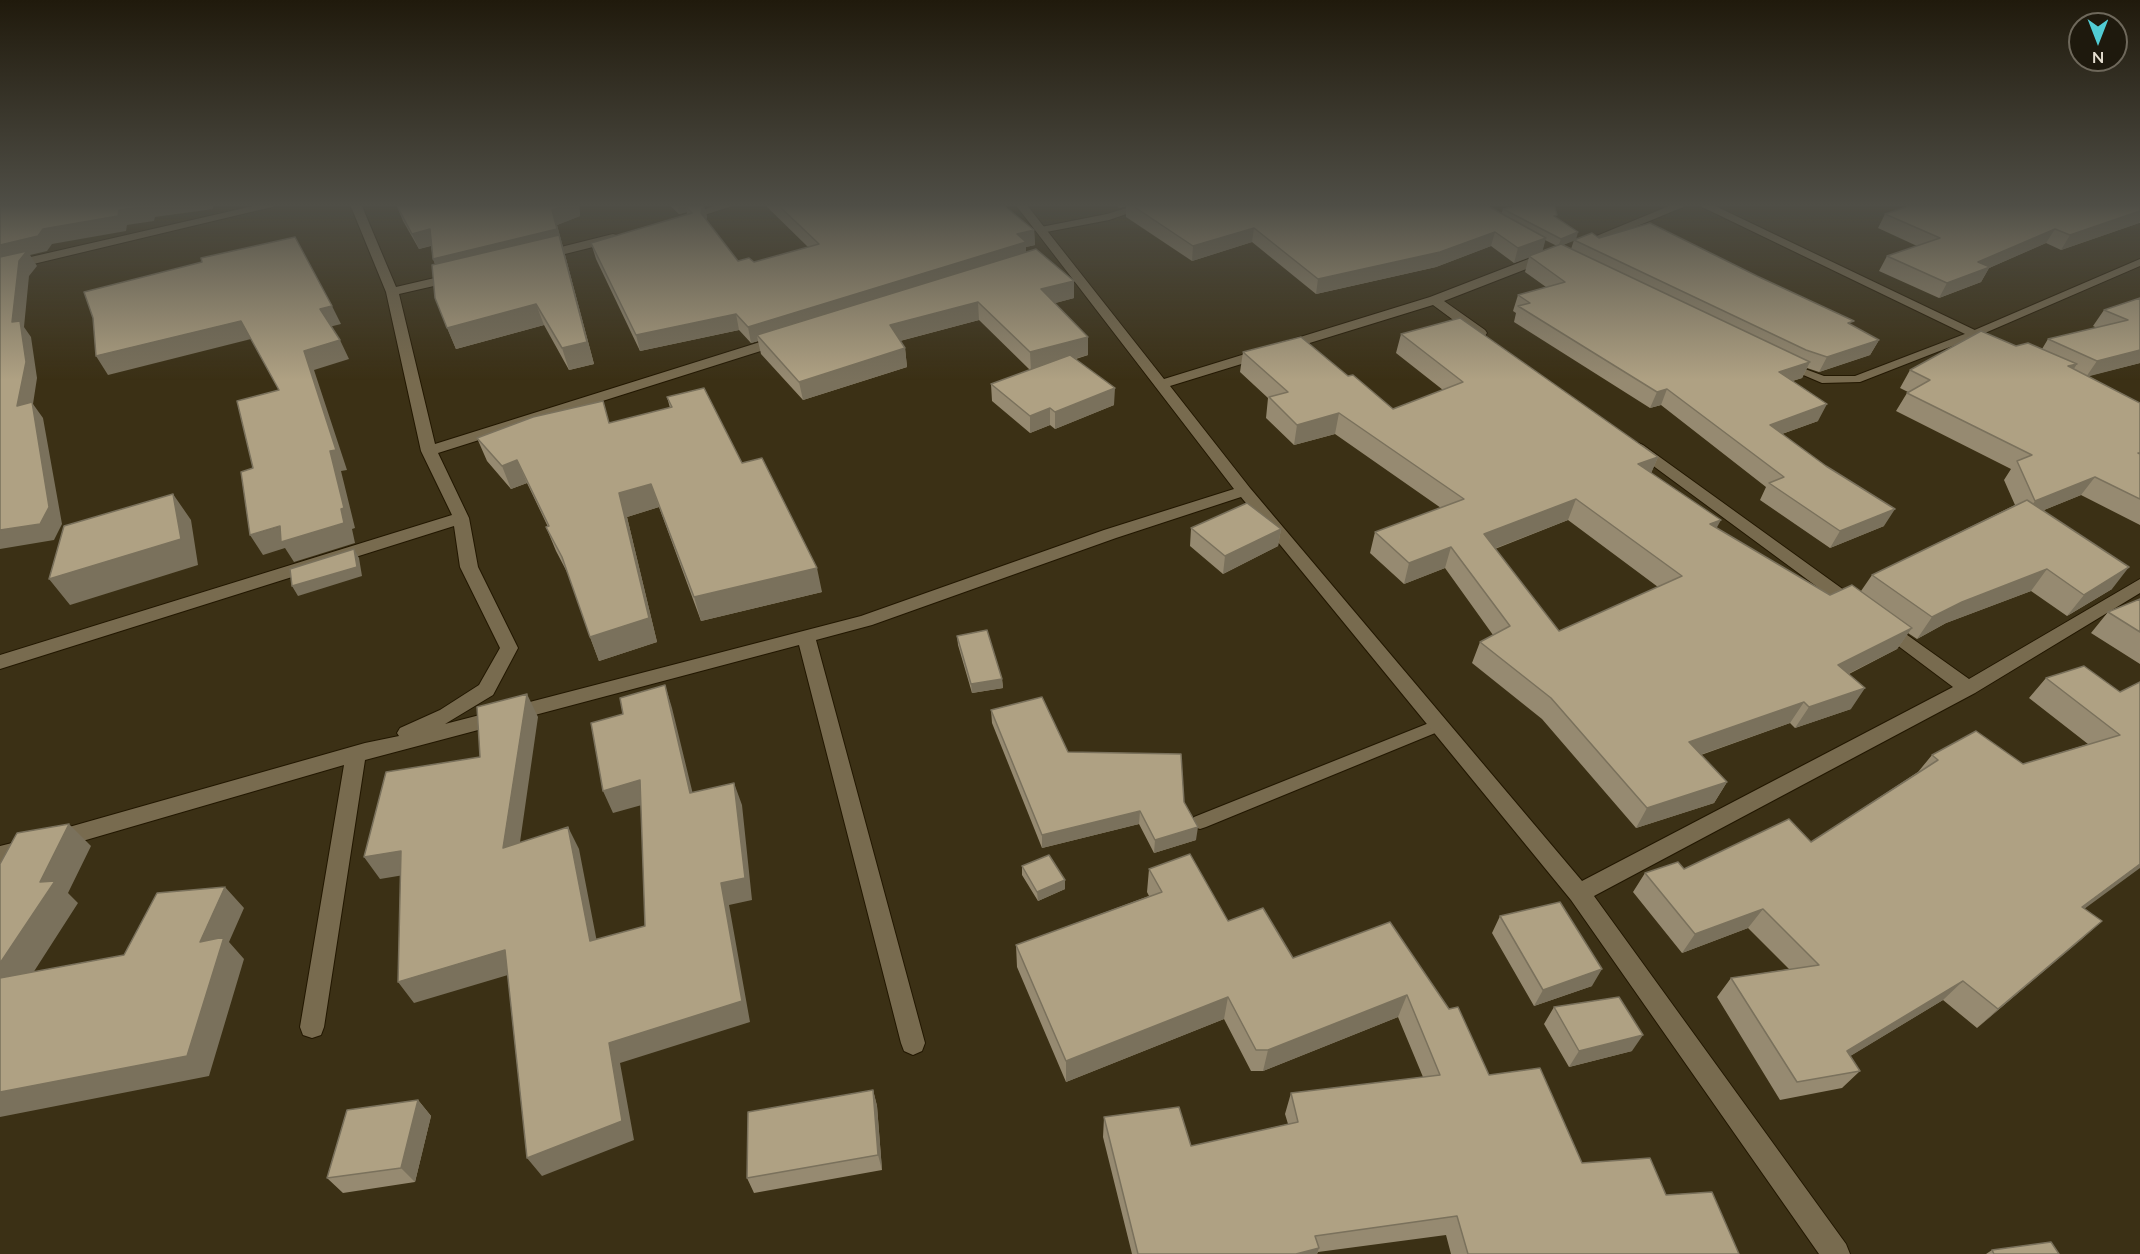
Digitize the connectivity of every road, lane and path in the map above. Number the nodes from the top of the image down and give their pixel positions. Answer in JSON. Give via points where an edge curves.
{"nodes":[{"id":1,"x":24,"y":263,"type":"edge"},
{"id":2,"x":380,"y":263,"type":"edge"},
{"id":3,"x":1057,"y":263,"type":"edge"},
{"id":4,"x":1532,"y":263,"type":"edge"},
{"id":5,"x":1824,"y":263,"type":"edge"},
{"id":6,"x":2137,"y":263,"type":"edge"},
{"id":7,"x":0,"y":268,"type":"edge"},
{"id":8,"x":472,"y":273,"type":"edge"},
{"id":9,"x":393,"y":292,"type":"junction"},
{"id":10,"x":1435,"y":300,"type":"junction"},
{"id":11,"x":1974,"y":334,"type":"junction"},
{"id":12,"x":791,"y":337,"type":"edge"},
{"id":13,"x":1493,"y":343,"type":"edge"},
{"id":14,"x":2006,"y":348,"type":"edge"},
{"id":15,"x":1772,"y":358,"type":"edge"},
{"id":16,"x":1160,"y":384,"type":"junction"},
{"id":17,"x":1629,"y":441,"type":"edge"},
{"id":18,"x":429,"y":452,"type":"junction"},
{"id":19,"x":1244,"y":491,"type":"junction"},
{"id":20,"x":461,"y":518,"type":"junction"},
{"id":21,"x":2140,"y":585,"type":"edge"},
{"id":22,"x":806,"y":637,"type":"junction"},
{"id":23,"x":0,"y":662,"type":"edge"},
{"id":24,"x":1968,"y":688,"type":"junction"},
{"id":25,"x":1439,"y":725,"type":"junction"},
{"id":26,"x":356,"y":755,"type":"junction"},
{"id":27,"x":1200,"y":822,"type":"dead end"},
{"id":28,"x":7,"y":853,"type":"edge"},
{"id":29,"x":0,"y":869,"type":"edge"},
{"id":30,"x":1579,"y":893,"type":"junction"},
{"id":31,"x":312,"y":1027,"type":"dead end"},
{"id":32,"x":913,"y":1043,"type":"dead end"},
{"id":33,"x":1836,"y":1254,"type":"edge"}],
"edges":[{"from":1,"to":7,"type":"street"},
{"from":2,"to":9,"type":"street"},
{"from":3,"to":16,"type":"street"},
{"from":4,"to":10,"type":"street"},
{"from":5,"to":11,"type":"street"},
{"from":6,"to":11,"type":"lane"},
{"from":8,"to":9,"type":"street"},
{"from":9,"to":18,"type":"street"},
{"from":10,"to":13,"type":"street"},
{"from":10,"to":16,"type":"street"},
{"from":11,"to":14,"type":"street"},
{"from":11,"to":15,"type":"lane","via":[[1856,380],[1822,379]]},
{"from":12,"to":18,"type":"street"},
{"from":16,"to":19,"type":"street"},
{"from":17,"to":24,"type":"street"},
{"from":18,"to":20,"type":"street"},
{"from":19,"to":22,"type":"street","via":[[866,621]]},
{"from":19,"to":25,"type":"street"},
{"from":20,"to":23,"type":"street"},
{"from":20,"to":26,"type":"street","via":[[469,567],[508,648],[486,690],[447,715]]},
{"from":21,"to":24,"type":"street"},
{"from":22,"to":26,"type":"street"},
{"from":22,"to":32,"type":"street"},
{"from":24,"to":30,"type":"street"},
{"from":25,"to":27,"type":"lane"},
{"from":25,"to":30,"type":"street"},
{"from":26,"to":28,"type":"street"},
{"from":26,"to":31,"type":"street"},
{"from":28,"to":29,"type":"street"},
{"from":30,"to":33,"type":"street"}]}
